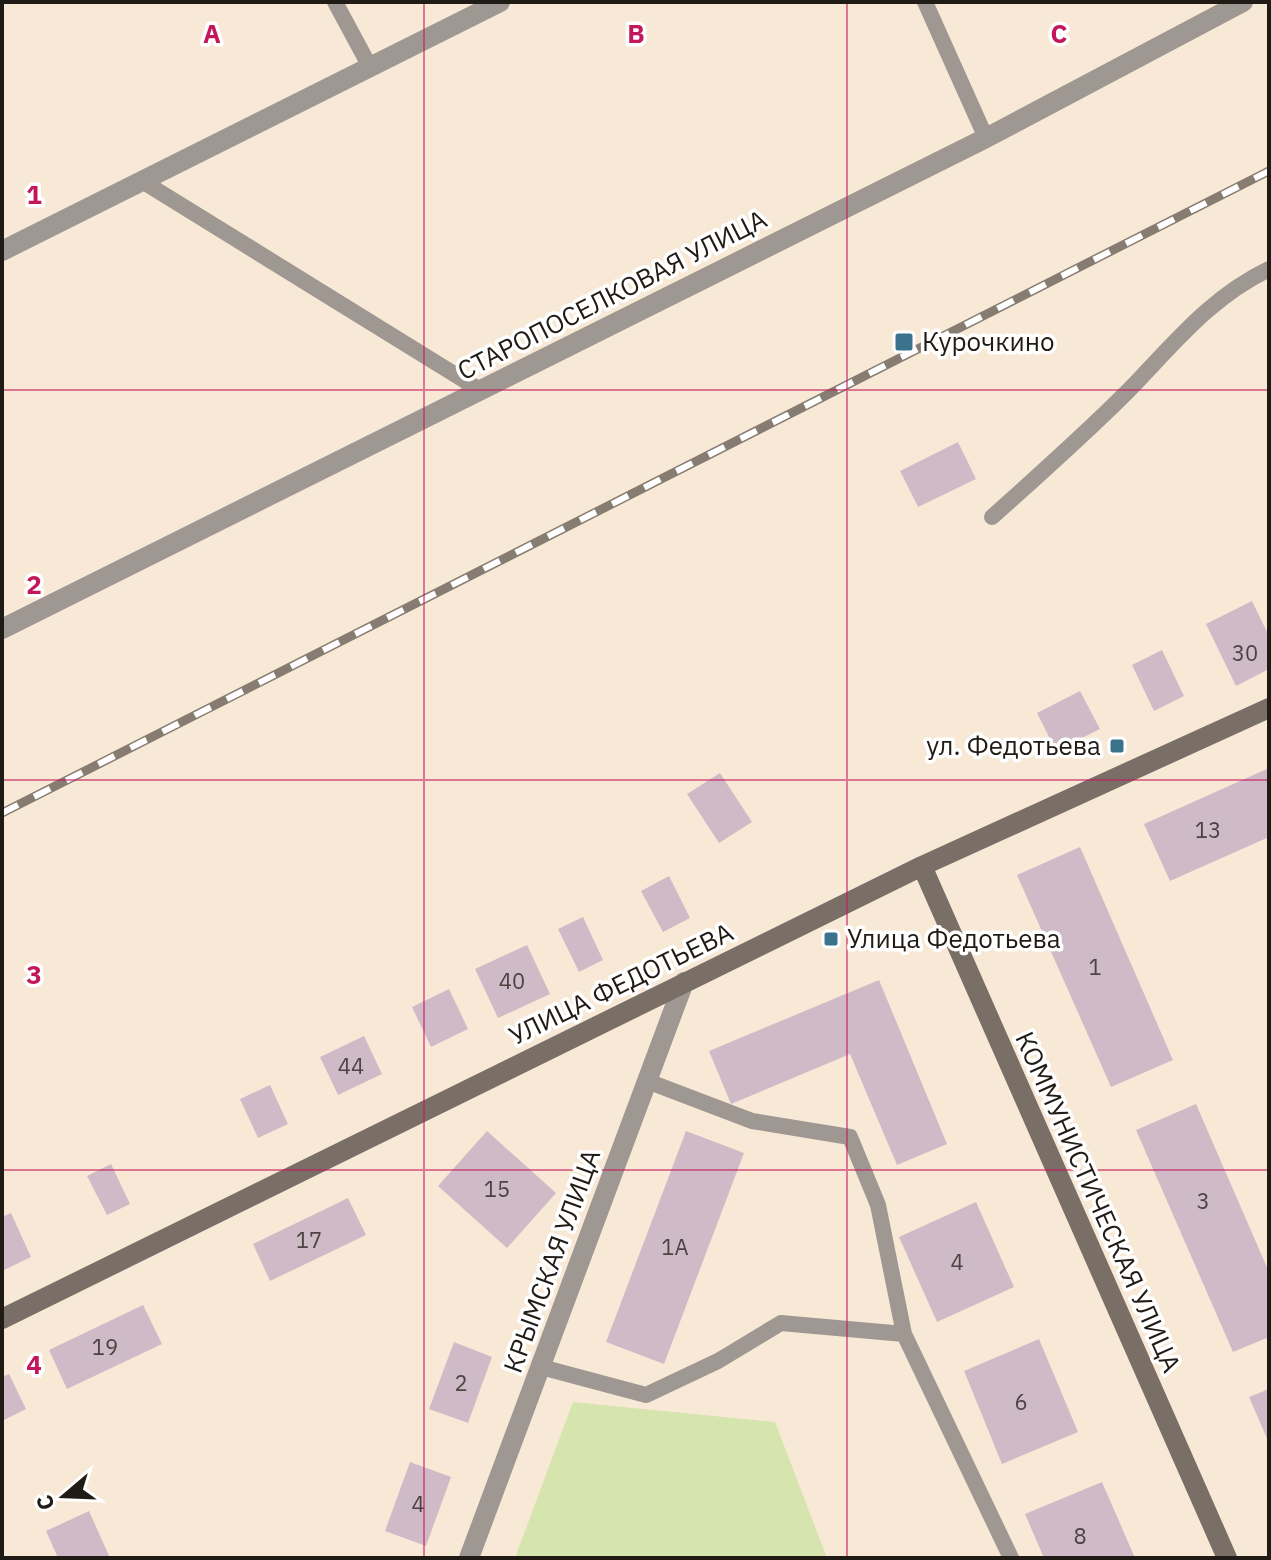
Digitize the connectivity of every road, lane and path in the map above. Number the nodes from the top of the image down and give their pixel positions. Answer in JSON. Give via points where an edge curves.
{"nodes":[{"id":1,"x":335,"y":2,"type":"edge"},
{"id":2,"x":500,"y":2,"type":"edge"},
{"id":3,"x":925,"y":2,"type":"edge"},
{"id":4,"x":1243,"y":2,"type":"edge"},
{"id":5,"x":370,"y":67,"type":"junction"},
{"id":6,"x":986,"y":138,"type":"junction"},
{"id":7,"x":142,"y":181,"type":"junction"},
{"id":8,"x":2,"y":251,"type":"edge"},
{"id":9,"x":1269,"y":269,"type":"edge"},
{"id":10,"x":480,"y":390,"type":"junction"},
{"id":11,"x":992,"y":517,"type":"dead end"},
{"id":12,"x":2,"y":629,"type":"edge"},
{"id":13,"x":1269,"y":708,"type":"edge"},
{"id":14,"x":922,"y":866,"type":"junction"},
{"id":15,"x":684,"y":982,"type":"junction"},
{"id":16,"x":647,"y":1081,"type":"junction"},
{"id":17,"x":2,"y":1319,"type":"edge"},
{"id":18,"x":904,"y":1334,"type":"junction"},
{"id":19,"x":541,"y":1367,"type":"junction"},
{"id":20,"x":469,"y":1558,"type":"edge"},
{"id":21,"x":1011,"y":1558,"type":"edge"},
{"id":22,"x":1227,"y":1558,"type":"edge"}],
"edges":[{"from":1,"to":5,"type":"lane"},
{"from":2,"to":5,"type":"street"},
{"from":3,"to":6,"type":"lane"},
{"from":4,"to":6,"type":"street","name":"СТАРОПОСЕЛКОВАЯ УЛИЦА"},
{"from":5,"to":7,"type":"street"},
{"from":6,"to":10,"type":"street","name":"СТАРОПОСЕЛКОВАЯ УЛИЦА"},
{"from":7,"to":8,"type":"street"},
{"from":7,"to":10,"type":"lane"},
{"from":9,"to":11,"type":"lane","via":[[1234,286],[1191,324],[1127,392]]},
{"from":10,"to":12,"type":"street","name":"СТАРОПОСЕЛКОВАЯ УЛИЦА"},
{"from":13,"to":14,"type":"main road","name":"УЛИЦА ФЕДОТЬЕВА"},
{"from":14,"to":15,"type":"main road","name":"УЛИЦА ФЕДОТЬЕВА"},
{"from":14,"to":22,"type":"main road","name":"КОММУНИСТИЧЕСКАЯ УЛИЦА"},
{"from":15,"to":16,"type":"street","name":"КРЫМСКАЯ УЛИЦА"},
{"from":15,"to":17,"type":"main road","name":"УЛИЦА ФЕДОТЬЕВА"},
{"from":16,"to":18,"type":"lane","via":[[752,1121],[850,1137],[878,1205]]},
{"from":16,"to":19,"type":"street","name":"КРЫМСКАЯ УЛИЦА"},
{"from":18,"to":19,"type":"lane","via":[[781,1323],[646,1395]]},
{"from":18,"to":21,"type":"lane"},
{"from":19,"to":20,"type":"street","name":"КРЫМСКАЯ УЛИЦА"}]}
